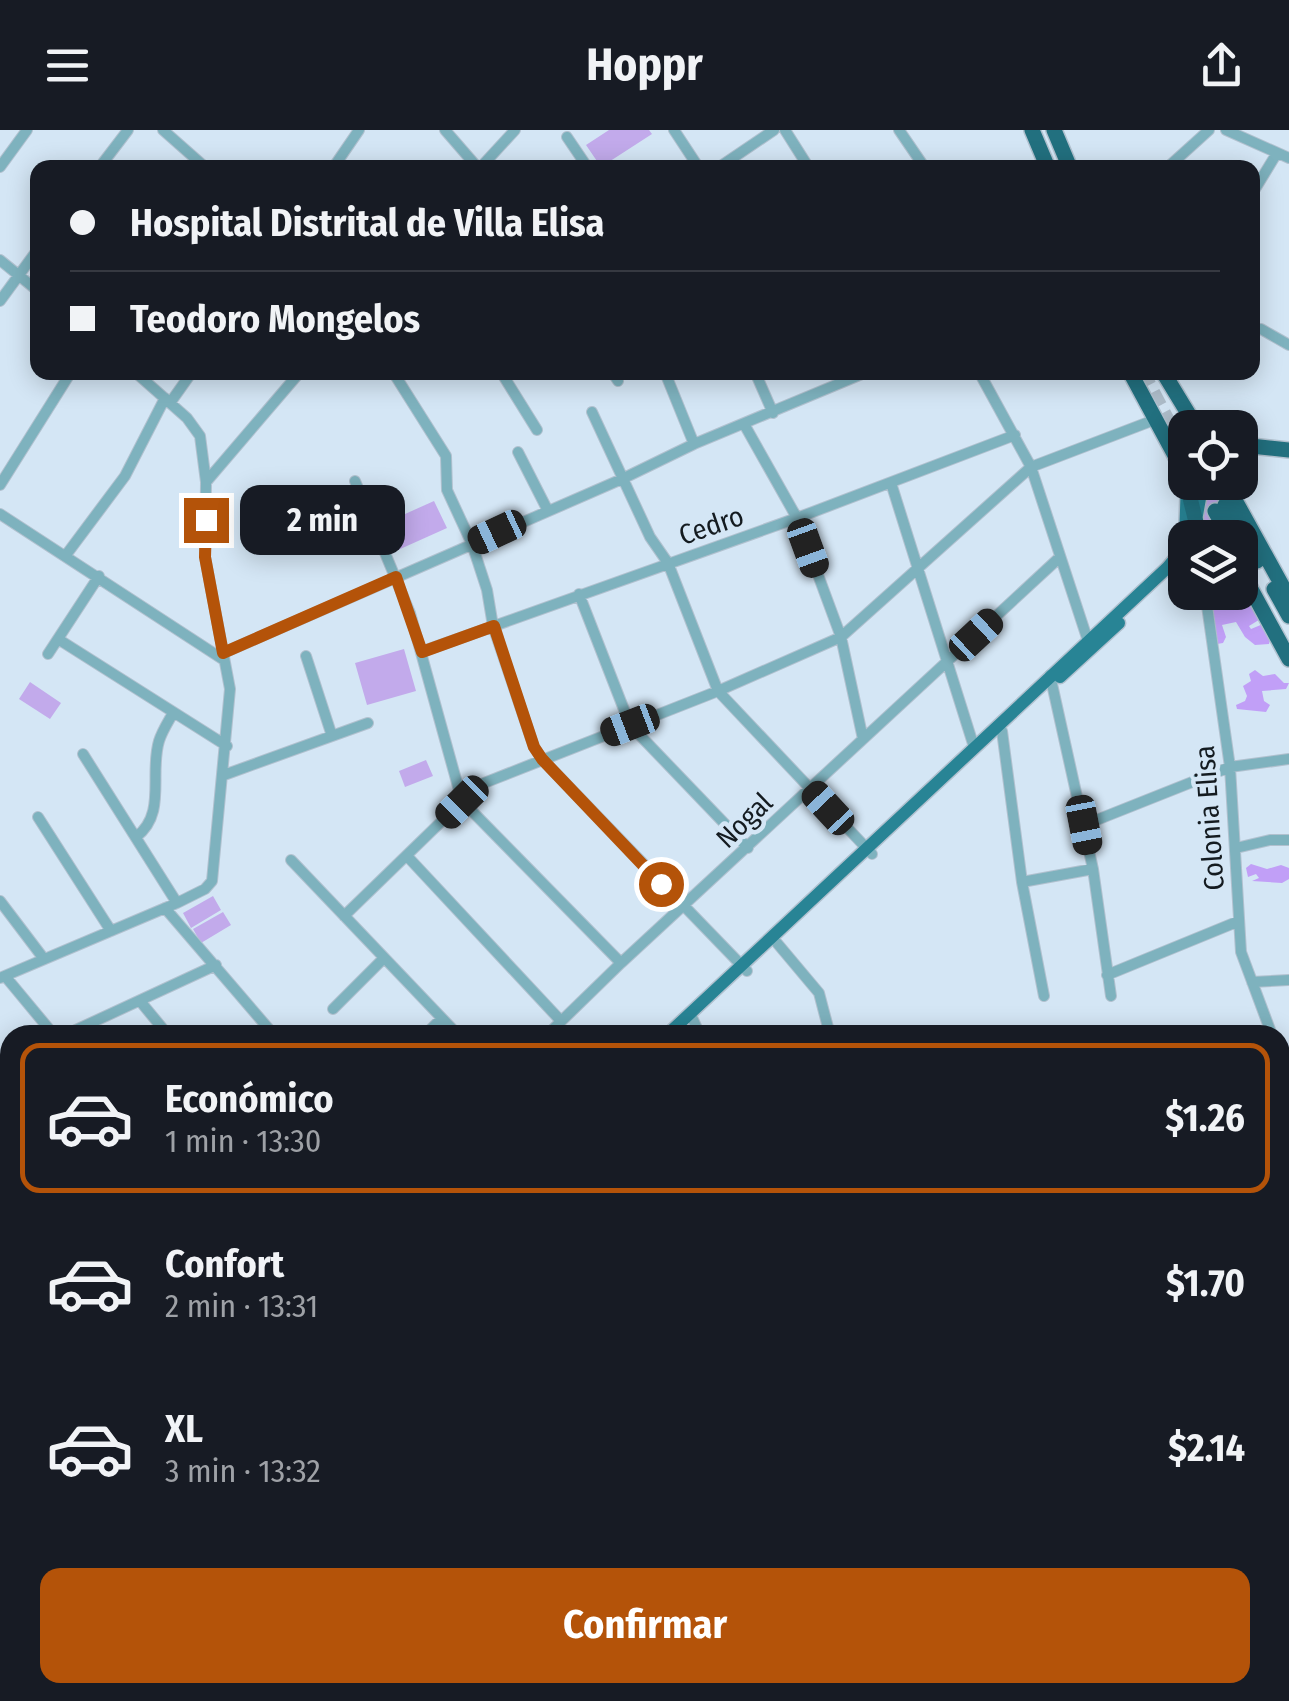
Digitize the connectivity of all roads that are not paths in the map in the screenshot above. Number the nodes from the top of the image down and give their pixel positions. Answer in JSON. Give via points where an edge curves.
{"nodes":[{"id":1,"x":27,"y":130,"type":"edge"},
{"id":2,"x":128,"y":130,"type":"edge"},
{"id":3,"x":163,"y":130,"type":"edge"},
{"id":4,"x":359,"y":130,"type":"edge"},
{"id":5,"x":445,"y":130,"type":"edge"},
{"id":6,"x":515,"y":130,"type":"edge"},
{"id":7,"x":674,"y":130,"type":"edge"},
{"id":8,"x":774,"y":130,"type":"edge"},
{"id":9,"x":785,"y":130,"type":"edge"},
{"id":10,"x":899,"y":130,"type":"edge"},
{"id":11,"x":1022,"y":130,"type":"edge"},
{"id":12,"x":1032,"y":130,"type":"edge"},
{"id":13,"x":1209,"y":130,"type":"edge"},
{"id":14,"x":1226,"y":130,"type":"edge"},
{"id":15,"x":1055,"y":132,"type":"edge"},
{"id":16,"x":567,"y":137,"type":"dead end"},
{"id":17,"x":1277,"y":153,"type":"junction"},
{"id":18,"x":1289,"y":158,"type":"edge"},
{"id":19,"x":106,"y":160,"type":"edge"},
{"id":20,"x":197,"y":160,"type":"edge"},
{"id":21,"x":339,"y":160,"type":"edge"},
{"id":22,"x":472,"y":160,"type":"edge"},
{"id":23,"x":487,"y":160,"type":"edge"},
{"id":24,"x":583,"y":160,"type":"edge"},
{"id":25,"x":694,"y":160,"type":"edge"},
{"id":26,"x":730,"y":160,"type":"edge"},
{"id":27,"x":804,"y":160,"type":"edge"},
{"id":28,"x":920,"y":160,"type":"edge"},
{"id":29,"x":1035,"y":160,"type":"edge"},
{"id":30,"x":1045,"y":160,"type":"edge"},
{"id":31,"x":1059,"y":160,"type":"edge"},
{"id":32,"x":1067,"y":160,"type":"edge"},
{"id":33,"x":1176,"y":160,"type":"edge"},
{"id":34,"x":0,"y":168,"type":"edge"},
{"id":35,"x":1260,"y":181,"type":"edge"},
{"id":36,"x":30,"y":259,"type":"edge"},
{"id":37,"x":0,"y":260,"type":"edge"},
{"id":38,"x":18,"y":275,"type":"junction"},
{"id":39,"x":30,"y":284,"type":"edge"},
{"id":40,"x":0,"y":301,"type":"edge"},
{"id":41,"x":1260,"y":330,"type":"dead end"},
{"id":42,"x":1289,"y":344,"type":"edge"},
{"id":43,"x":67,"y":380,"type":"edge"},
{"id":44,"x":144,"y":380,"type":"edge"},
{"id":45,"x":185,"y":380,"type":"edge"},
{"id":46,"x":293,"y":380,"type":"edge"},
{"id":47,"x":402,"y":380,"type":"edge"},
{"id":48,"x":506,"y":380,"type":"edge"},
{"id":49,"x":668,"y":380,"type":"edge"},
{"id":50,"x":758,"y":380,"type":"edge"},
{"id":51,"x":838,"y":380,"type":"edge"},
{"id":52,"x":983,"y":380,"type":"edge"},
{"id":53,"x":1134,"y":380,"type":"edge"},
{"id":54,"x":1168,"y":380,"type":"edge"},
{"id":55,"x":168,"y":400,"type":"junction"},
{"id":56,"x":1185,"y":410,"type":"edge"},
{"id":57,"x":592,"y":412,"type":"dead end"},
{"id":58,"x":774,"y":413,"type":"junction"},
{"id":59,"x":1154,"y":420,"type":"junction"},
{"id":60,"x":744,"y":424,"type":"junction"},
{"id":61,"x":537,"y":430,"type":"dead end"},
{"id":62,"x":1014,"y":435,"type":"junction"},
{"id":63,"x":694,"y":444,"type":"junction"},
{"id":64,"x":1168,"y":444,"type":"edge"},
{"id":65,"x":1258,"y":447,"type":"edge"},
{"id":66,"x":1289,"y":450,"type":"edge"},
{"id":67,"x":518,"y":452,"type":"dead end"},
{"id":68,"x":1031,"y":467,"type":"junction"},
{"id":69,"x":622,"y":478,"type":"junction"},
{"id":70,"x":355,"y":481,"type":"dead end"},
{"id":71,"x":206,"y":482,"type":"junction"},
{"id":72,"x":891,"y":483,"type":"junction"},
{"id":73,"x":0,"y":485,"type":"edge"},
{"id":74,"x":1235,"y":500,"type":"tunnel mouth"},
{"id":75,"x":546,"y":510,"type":"junction"},
{"id":76,"x":0,"y":514,"type":"edge"},
{"id":77,"x":797,"y":518,"type":"junction"},
{"id":78,"x":1224,"y":520,"type":"edge"},
{"id":79,"x":1228,"y":520,"type":"edge"},
{"id":80,"x":472,"y":544,"type":"junction"},
{"id":81,"x":66,"y":554,"type":"junction"},
{"id":82,"x":1060,"y":558,"type":"junction"},
{"id":83,"x":668,"y":564,"type":"junction"},
{"id":84,"x":1258,"y":567,"type":"edge"},
{"id":85,"x":919,"y":568,"type":"junction"},
{"id":86,"x":1168,"y":569,"type":"edge"},
{"id":87,"x":1168,"y":571,"type":"edge"},
{"id":88,"x":98,"y":576,"type":"junction"},
{"id":89,"x":1163,"y":576,"type":"junction"},
{"id":90,"x":396,"y":577,"type":"junction"},
{"id":91,"x":1258,"y":585,"type":"edge"},
{"id":92,"x":579,"y":594,"type":"junction"},
{"id":93,"x":1289,"y":598,"type":"edge"},
{"id":94,"x":1258,"y":602,"type":"edge"},
{"id":95,"x":1208,"y":610,"type":"edge"},
{"id":96,"x":1289,"y":616,"type":"edge"},
{"id":97,"x":494,"y":626,"type":"junction"},
{"id":98,"x":841,"y":636,"type":"junction"},
{"id":99,"x":58,"y":639,"type":"junction"},
{"id":100,"x":1289,"y":639,"type":"edge"},
{"id":101,"x":1089,"y":645,"type":"junction"},
{"id":102,"x":422,"y":652,"type":"junction"},
{"id":103,"x":48,"y":654,"type":"dead end"},
{"id":104,"x":224,"y":656,"type":"junction"},
{"id":105,"x":306,"y":656,"type":"dead end"},
{"id":106,"x":1289,"y":659,"type":"edge"},
{"id":107,"x":948,"y":660,"type":"junction"},
{"id":108,"x":1052,"y":679,"type":"junction"},
{"id":109,"x":718,"y":691,"type":"junction"},
{"id":110,"x":174,"y":713,"type":"junction"},
{"id":111,"x":368,"y":724,"type":"dead end"},
{"id":112,"x":630,"y":725,"type":"junction"},
{"id":113,"x":995,"y":734,"type":"junction"},
{"id":114,"x":332,"y":736,"type":"junction"},
{"id":115,"x":863,"y":739,"type":"junction"},
{"id":116,"x":227,"y":746,"type":"junction"},
{"id":117,"x":974,"y":747,"type":"junction"},
{"id":118,"x":84,"y":754,"type":"dead end"},
{"id":119,"x":542,"y":759,"type":"junction"},
{"id":120,"x":1289,"y":759,"type":"edge"},
{"id":121,"x":1230,"y":767,"type":"junction"},
{"id":122,"x":224,"y":775,"type":"junction"},
{"id":123,"x":809,"y":788,"type":"junction"},
{"id":124,"x":462,"y":802,"type":"junction"},
{"id":125,"x":38,"y":817,"type":"dead end"},
{"id":126,"x":1084,"y":825,"type":"junction"},
{"id":127,"x":136,"y":837,"type":"junction"},
{"id":128,"x":1289,"y":840,"type":"edge"},
{"id":129,"x":748,"y":848,"type":"junction"},
{"id":130,"x":1236,"y":848,"type":"junction"},
{"id":131,"x":869,"y":851,"type":"junction"},
{"id":132,"x":407,"y":856,"type":"junction"},
{"id":133,"x":291,"y":860,"type":"dead end"},
{"id":134,"x":1093,"y":870,"type":"junction"},
{"id":135,"x":1022,"y":882,"type":"junction"},
{"id":136,"x":0,"y":901,"type":"edge"},
{"id":137,"x":177,"y":902,"type":"junction"},
{"id":138,"x":682,"y":907,"type":"junction"},
{"id":139,"x":165,"y":908,"type":"junction"},
{"id":140,"x":344,"y":916,"type":"junction"},
{"id":141,"x":1239,"y":921,"type":"junction"},
{"id":142,"x":111,"y":931,"type":"junction"},
{"id":143,"x":777,"y":943,"type":"junction"},
{"id":144,"x":383,"y":959,"type":"junction"},
{"id":145,"x":44,"y":960,"type":"junction"},
{"id":146,"x":621,"y":963,"type":"junction"},
{"id":147,"x":216,"y":965,"type":"junction"},
{"id":148,"x":744,"y":968,"type":"junction"},
{"id":149,"x":1107,"y":975,"type":"junction"},
{"id":150,"x":2,"y":977,"type":"edge"},
{"id":151,"x":1289,"y":980,"type":"edge"},
{"id":152,"x":1252,"y":982,"type":"junction"},
{"id":153,"x":1044,"y":996,"type":"dead end"},
{"id":154,"x":1111,"y":996,"type":"dead end"},
{"id":155,"x":140,"y":1001,"type":"junction"},
{"id":156,"x":333,"y":1009,"type":"dead end"},
{"id":157,"x":692,"y":1017,"type":"junction"},
{"id":158,"x":441,"y":1018,"type":"junction"},
{"id":159,"x":561,"y":1022,"type":"junction"},
{"id":160,"x":45,"y":1025,"type":"edge"},
{"id":161,"x":87,"y":1025,"type":"edge"},
{"id":162,"x":160,"y":1025,"type":"edge"},
{"id":163,"x":266,"y":1025,"type":"edge"},
{"id":164,"x":434,"y":1025,"type":"edge"},
{"id":165,"x":448,"y":1025,"type":"edge"},
{"id":166,"x":558,"y":1025,"type":"edge"},
{"id":167,"x":681,"y":1025,"type":"edge"},
{"id":168,"x":687,"y":1025,"type":"edge"},
{"id":169,"x":696,"y":1025,"type":"edge"},
{"id":170,"x":827,"y":1025,"type":"edge"},
{"id":171,"x":1268,"y":1025,"type":"edge"}],
"edges":[{"from":1,"to":34,"type":"street"},
{"from":2,"to":19,"type":"street"},
{"from":3,"to":20,"type":"street"},
{"from":4,"to":21,"type":"street"},
{"from":5,"to":22,"type":"street"},
{"from":6,"to":23,"type":"street"},
{"from":7,"to":25,"type":"street"},
{"from":8,"to":26,"type":"street"},
{"from":9,"to":27,"type":"street"},
{"from":10,"to":28,"type":"street"},
{"from":11,"to":29,"type":"highway"},
{"from":12,"to":30,"type":"highway"},
{"from":13,"to":33,"type":"street"},
{"from":14,"to":17,"type":"street"},
{"from":15,"to":31,"type":"highway"},
{"from":15,"to":32,"type":"highway"},
{"from":16,"to":24,"type":"street"},
{"from":17,"to":18,"type":"street"},
{"from":17,"to":35,"type":"street"},
{"from":36,"to":38,"type":"street"},
{"from":37,"to":38,"type":"street"},
{"from":38,"to":39,"type":"street"},
{"from":38,"to":40,"type":"street"},
{"from":41,"to":42,"type":"street"},
{"from":43,"to":73,"type":"street"},
{"from":44,"to":55,"type":"street"},
{"from":45,"to":55,"type":"street"},
{"from":46,"to":71,"type":"street"},
{"from":47,"to":80,"type":"street","via":[[444,452],[447,490]]},
{"from":48,"to":61,"type":"street"},
{"from":49,"to":63,"type":"street"},
{"from":50,"to":58,"type":"street"},
{"from":51,"to":58,"type":"street"},
{"from":52,"to":62,"type":"street"},
{"from":53,"to":59,"type":"highway"},
{"from":54,"to":56,"type":"highway"},
{"from":55,"to":71,"type":"street","via":[[200,436]]},
{"from":55,"to":81,"type":"street","via":[[125,476]]},
{"from":57,"to":69,"type":"street"},
{"from":58,"to":60,"type":"street"},
{"from":59,"to":64,"type":"highway"},
{"from":59,"to":68,"type":"street"},
{"from":60,"to":63,"type":"street"},
{"from":60,"to":77,"type":"street"},
{"from":62,"to":68,"type":"street"},
{"from":62,"to":72,"type":"street","name":"Cedro"},
{"from":63,"to":69,"type":"street"},
{"from":65,"to":66,"type":"highway"},
{"from":67,"to":75,"type":"street"},
{"from":68,"to":82,"type":"street"},
{"from":68,"to":85,"type":"street"},
{"from":69,"to":75,"type":"street"},
{"from":69,"to":83,"type":"street"},
{"from":70,"to":90,"type":"street"},
{"from":71,"to":104,"type":"street","via":[[205,557]]},
{"from":72,"to":77,"type":"street","name":"Cedro"},
{"from":72,"to":85,"type":"street"},
{"from":74,"to":93,"type":"highway"},
{"from":75,"to":80,"type":"street"},
{"from":76,"to":81,"type":"street"},
{"from":77,"to":83,"type":"street","name":"Cedro"},
{"from":77,"to":98,"type":"street"},
{"from":78,"to":79,"type":"highway","via":[[1220,508]]},
{"from":80,"to":90,"type":"street"},
{"from":80,"to":97,"type":"street"},
{"from":81,"to":88,"type":"street"},
{"from":82,"to":101,"type":"street"},
{"from":82,"to":107,"type":"street","name":"Nogal"},
{"from":83,"to":92,"type":"street","name":"Cedro"},
{"from":83,"to":109,"type":"street"},
{"from":84,"to":96,"type":"highway"},
{"from":85,"to":98,"type":"street"},
{"from":85,"to":107,"type":"street"},
{"from":86,"to":89,"type":"main road"},
{"from":87,"to":89,"type":"main road"},
{"from":88,"to":99,"type":"street"},
{"from":88,"to":104,"type":"street"},
{"from":89,"to":101,"type":"main road"},
{"from":90,"to":102,"type":"street"},
{"from":90,"to":104,"type":"street"},
{"from":91,"to":100,"type":"highway"},
{"from":92,"to":97,"type":"street","name":"Cedro"},
{"from":92,"to":112,"type":"street"},
{"from":94,"to":106,"type":"highway"},
{"from":95,"to":121,"type":"street","name":"Colonia Elisa"},
{"from":97,"to":102,"type":"street","name":"Cedro"},
{"from":97,"to":119,"type":"street"},
{"from":98,"to":109,"type":"street"},
{"from":98,"to":115,"type":"street"},
{"from":99,"to":103,"type":"street"},
{"from":99,"to":110,"type":"street"},
{"from":101,"to":108,"type":"main road"},
{"from":102,"to":124,"type":"street"},
{"from":104,"to":116,"type":"street"},
{"from":105,"to":114,"type":"street"},
{"from":107,"to":115,"type":"street","name":"Nogal"},
{"from":107,"to":117,"type":"street"},
{"from":108,"to":113,"type":"main road"},
{"from":108,"to":126,"type":"street"},
{"from":109,"to":112,"type":"street"},
{"from":109,"to":123,"type":"street"},
{"from":110,"to":116,"type":"street"},
{"from":110,"to":127,"type":"street","via":[[158,743],[154,814]]},
{"from":111,"to":114,"type":"street"},
{"from":112,"to":119,"type":"street"},
{"from":112,"to":129,"type":"street"},
{"from":113,"to":117,"type":"main road"},
{"from":113,"to":131,"type":"main road"},
{"from":113,"to":135,"type":"street"},
{"from":114,"to":122,"type":"street"},
{"from":115,"to":123,"type":"street","name":"Nogal"},
{"from":116,"to":122,"type":"street"},
{"from":117,"to":131,"type":"main road"},
{"from":118,"to":127,"type":"street"},
{"from":119,"to":124,"type":"street","via":[[479,786]]},
{"from":119,"to":138,"type":"street"},
{"from":120,"to":121,"type":"street"},
{"from":121,"to":126,"type":"street"},
{"from":121,"to":130,"type":"street","name":"Colonia Elisa"},
{"from":122,"to":137,"type":"street","via":[[212,880]]},
{"from":123,"to":129,"type":"street","name":"Nogal"},
{"from":123,"to":131,"type":"street"},
{"from":124,"to":132,"type":"street"},
{"from":124,"to":146,"type":"street"},
{"from":125,"to":142,"type":"street"},
{"from":126,"to":134,"type":"street"},
{"from":127,"to":137,"type":"street"},
{"from":128,"to":130,"type":"street"},
{"from":129,"to":138,"type":"street","name":"Nogal"},
{"from":130,"to":141,"type":"street","name":"Colonia Elisa"},
{"from":131,"to":143,"type":"main road"},
{"from":131,"to":148,"type":"main road"},
{"from":132,"to":140,"type":"street"},
{"from":132,"to":159,"type":"street"},
{"from":133,"to":140,"type":"street"},
{"from":134,"to":135,"type":"street"},
{"from":134,"to":149,"type":"street"},
{"from":135,"to":153,"type":"street"},
{"from":136,"to":145,"type":"street"},
{"from":137,"to":139,"type":"street"},
{"from":138,"to":146,"type":"street","name":"Nogal"},
{"from":138,"to":148,"type":"street"},
{"from":139,"to":142,"type":"street"},
{"from":139,"to":147,"type":"street"},
{"from":140,"to":144,"type":"street"},
{"from":141,"to":149,"type":"street"},
{"from":141,"to":152,"type":"street","name":"Colonia Elisa"},
{"from":142,"to":145,"type":"street"},
{"from":143,"to":148,"type":"main road"},
{"from":143,"to":170,"type":"street","via":[[819,993]]},
{"from":144,"to":156,"type":"street"},
{"from":144,"to":158,"type":"street"},
{"from":145,"to":150,"type":"street"},
{"from":146,"to":159,"type":"street","name":"Nogal"},
{"from":147,"to":155,"type":"street"},
{"from":147,"to":163,"type":"street"},
{"from":148,"to":157,"type":"main road"},
{"from":149,"to":154,"type":"street"},
{"from":150,"to":160,"type":"street"},
{"from":151,"to":152,"type":"street"},
{"from":152,"to":171,"type":"street","name":"Colonia Elisa"},
{"from":155,"to":161,"type":"street"},
{"from":155,"to":162,"type":"street"},
{"from":157,"to":167,"type":"main road"},
{"from":157,"to":168,"type":"main road"},
{"from":157,"to":169,"type":"street"},
{"from":158,"to":164,"type":"street"},
{"from":158,"to":165,"type":"street"},
{"from":159,"to":166,"type":"street","name":"Nogal"}]}
